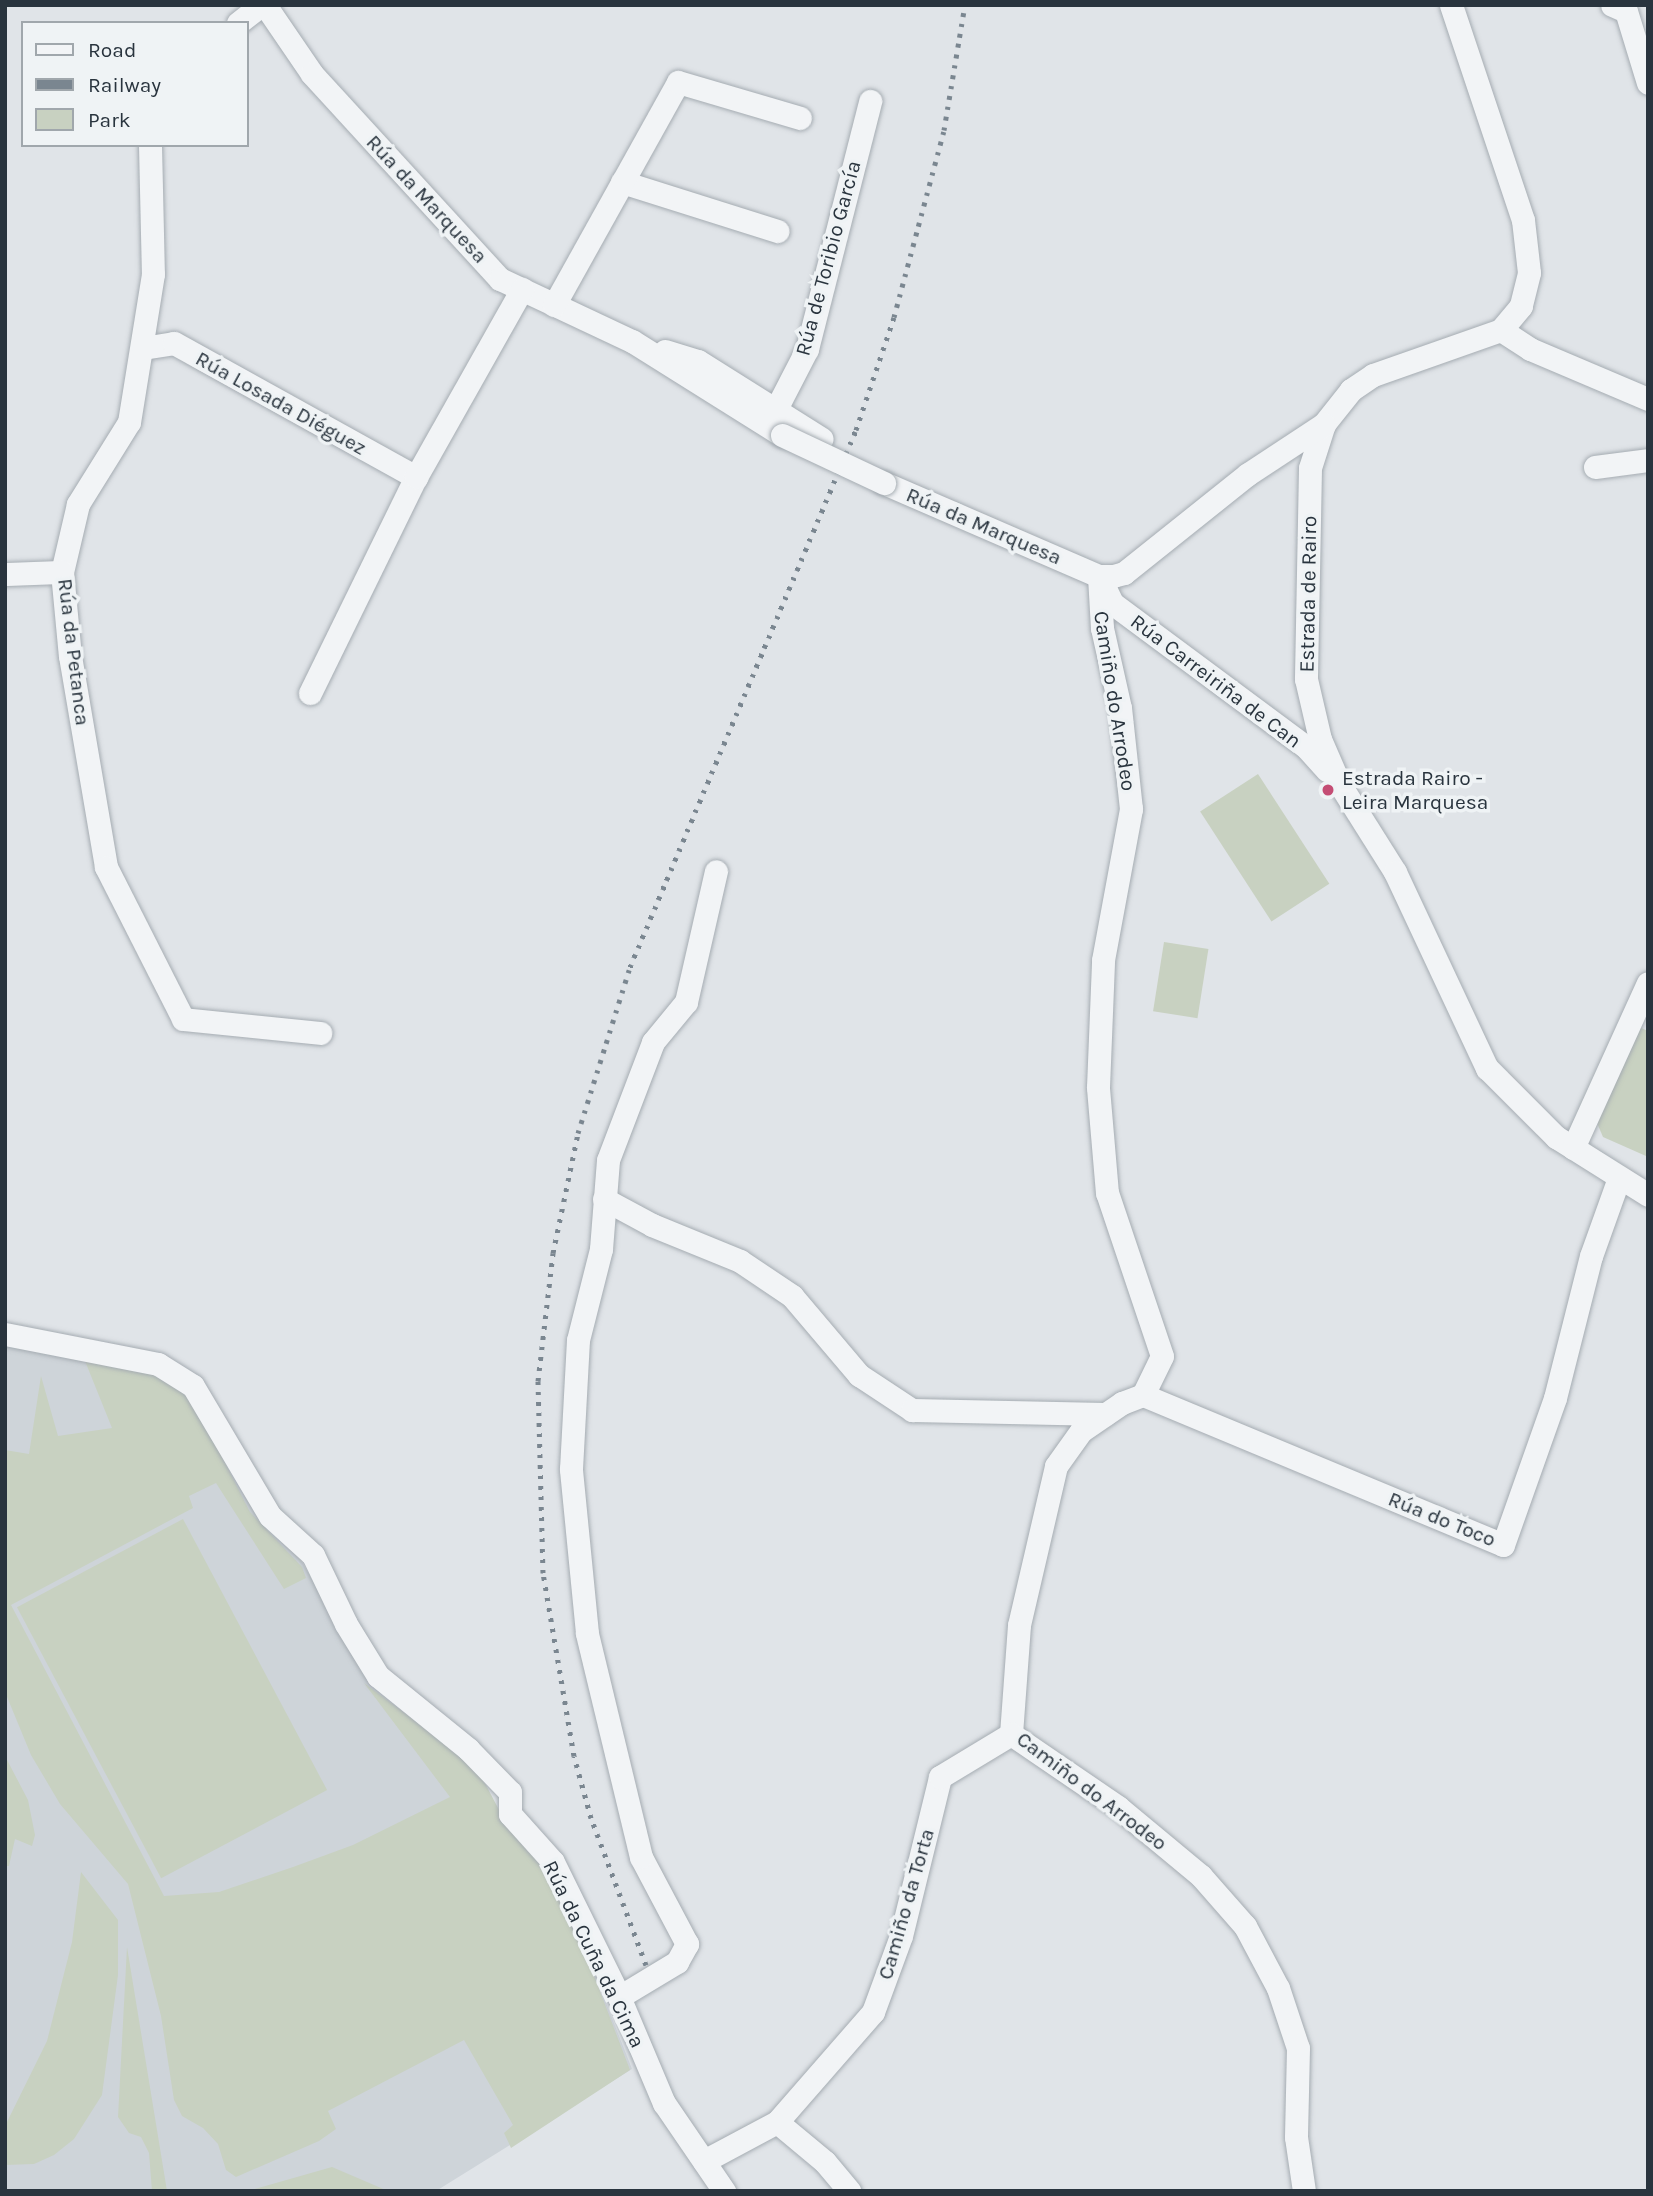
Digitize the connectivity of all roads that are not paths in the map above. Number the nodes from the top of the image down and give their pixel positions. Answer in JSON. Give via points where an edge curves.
{"nodes":[{"id":1,"x":263,"y":5,"type":"edge"},
{"id":2,"x":1451,"y":5,"type":"edge"},
{"id":3,"x":1612,"y":5,"type":"edge"},
{"id":4,"x":241,"y":21,"type":"edge"},
{"id":5,"x":1648,"y":83,"type":"edge"},
{"id":6,"x":870,"y":101,"type":"dead end"},
{"id":7,"x":800,"y":118,"type":"dead end"},
{"id":8,"x":150,"y":147,"type":"edge"},
{"id":9,"x":622,"y":182,"type":"junction"},
{"id":10,"x":777,"y":231,"type":"dead end"},
{"id":11,"x":522,"y":289,"type":"junction"},
{"id":12,"x":554,"y":304,"type":"junction"},
{"id":13,"x":1501,"y":330,"type":"junction"},
{"id":14,"x":632,"y":341,"type":"junction"},
{"id":15,"x":143,"y":348,"type":"junction"},
{"id":16,"x":1648,"y":399,"type":"edge"},
{"id":17,"x":775,"y":411,"type":"junction"},
{"id":18,"x":1324,"y":424,"type":"junction"},
{"id":19,"x":822,"y":439,"type":"dead end"},
{"id":20,"x":1648,"y":460,"type":"edge"},
{"id":21,"x":1595,"y":467,"type":"dead end"},
{"id":22,"x":415,"y":477,"type":"junction"},
{"id":23,"x":62,"y":572,"type":"junction"},
{"id":24,"x":5,"y":573,"type":"edge"},
{"id":25,"x":1099,"y":576,"type":"junction"},
{"id":26,"x":310,"y":692,"type":"dead end"},
{"id":27,"x":1339,"y":783,"type":"junction"},
{"id":28,"x":716,"y":871,"type":"dead end"},
{"id":29,"x":1648,"y":983,"type":"edge"},
{"id":30,"x":320,"y":1033,"type":"dead end"},
{"id":31,"x":1573,"y":1148,"type":"junction"},
{"id":32,"x":1619,"y":1178,"type":"junction"},
{"id":33,"x":1648,"y":1195,"type":"edge"},
{"id":34,"x":604,"y":1199,"type":"junction"},
{"id":35,"x":5,"y":1334,"type":"edge"},
{"id":36,"x":1143,"y":1395,"type":"junction"},
{"id":37,"x":1105,"y":1414,"type":"junction"},
{"id":38,"x":1011,"y":1734,"type":"junction"},
{"id":39,"x":619,"y":1997,"type":"junction"},
{"id":40,"x":776,"y":2123,"type":"junction"},
{"id":41,"x":704,"y":2161,"type":"junction"},
{"id":42,"x":724,"y":2191,"type":"edge"},
{"id":43,"x":849,"y":2191,"type":"edge"},
{"id":44,"x":1304,"y":2191,"type":"edge"}],
"edges":[{"from":1,"to":4,"type":"street"},
{"from":1,"to":11,"type":"street","name":"Rúa da Marquesa","via":[[321,84],[500,279]]},
{"from":2,"to":13,"type":"street","via":[[1523,220],[1529,274],[1521,306]]},
{"from":3,"to":5,"type":"street","via":[[1626,11]]},
{"from":6,"to":17,"type":"street","name":"Rúa de Toribio García","via":[[807,349]]},
{"from":7,"to":9,"type":"street","via":[[678,82]]},
{"from":8,"to":15,"type":"street","name":"Rúa da Petanca","via":[[153,274]]},
{"from":9,"to":10,"type":"street"},
{"from":9,"to":12,"type":"street"},
{"from":11,"to":12,"type":"street","name":"Rúa da Marquesa"},
{"from":11,"to":22,"type":"street"},
{"from":12,"to":14,"type":"street","name":"Rúa da Marquesa"},
{"from":13,"to":16,"type":"street","via":[[1530,349]]},
{"from":13,"to":18,"type":"street","name":"Estrada de Rairo","via":[[1373,375],[1351,390]]},
{"from":14,"to":17,"type":"street","name":"Rúa da Marquesa","via":[[698,361]]},
{"from":14,"to":25,"type":"street","name":"Rúa da Marquesa","bridge":true,"via":[[782,435]]},
{"from":15,"to":22,"type":"street","name":"Rúa Losada Diéguez","via":[[174,343]]},
{"from":15,"to":23,"type":"street","name":"Rúa da Petanca","via":[[129,422],[78,504]]},
{"from":17,"to":19,"type":"street","name":"Rúa da Marquesa"},
{"from":18,"to":25,"type":"street","via":[[1248,474],[1124,573]]},
{"from":18,"to":27,"type":"street","name":"Estrada de Rairo","via":[[1310,468],[1307,679],[1320,739]]},
{"from":20,"to":21,"type":"street"},
{"from":22,"to":26,"type":"street"},
{"from":23,"to":24,"type":"street"},
{"from":23,"to":30,"type":"street","name":"Rúa da Petanca","via":[[70,656],[106,867],[183,1019]]},
{"from":25,"to":27,"type":"street","name":"Rúa Carreiriña de Can","via":[[1112,603],[1306,747]]},
{"from":25,"to":36,"type":"street","name":"Camiño do Arrodeo","via":[[1101,628],[1120,708],[1131,809],[1103,960],[1098,1087],[1107,1193],[1162,1356]]},
{"from":27,"to":31,"type":"street","name":"Estrada de Rairo","via":[[1395,872],[1487,1068]]},
{"from":28,"to":34,"type":"street","via":[[686,1002],[653,1042],[608,1160]]},
{"from":29,"to":31,"type":"street"},
{"from":31,"to":32,"type":"street","name":"Estrada de Rairo"},
{"from":32,"to":33,"type":"street","name":"Estrada de Rairo"},
{"from":32,"to":36,"type":"street","name":"Rúa do Toco","via":[[1591,1256],[1555,1398],[1503,1545]]},
{"from":34,"to":37,"type":"street","via":[[652,1225],[740,1261],[792,1296],[859,1374],[912,1410]]},
{"from":34,"to":39,"type":"street","via":[[601,1249],[578,1340],[571,1469],[587,1633],[641,1857],[687,1944],[677,1962]]},
{"from":35,"to":39,"type":"street","name":"Rúa da Cuña da Cima","via":[[158,1364],[193,1386],[270,1516],[313,1555],[346,1624],[378,1675],[468,1749],[510,1792],[510,1814],[553,1862]]},
{"from":36,"to":37,"type":"street","name":"Camiño do Arrodeo"},
{"from":37,"to":38,"type":"street","name":"Camiño do Arrodeo","via":[[1081,1431],[1056,1466],[1019,1625]]},
{"from":38,"to":40,"type":"street","name":"Camiño da Torta","via":[[940,1777],[901,1936],[873,2012]]},
{"from":38,"to":44,"type":"street","name":"Camiño do Arrodeo","via":[[1118,1807],[1201,1876],[1245,1926],[1278,1988],[1298,2049],[1296,2137]]},
{"from":39,"to":41,"type":"street","name":"Rúa da Cuña da Cima","via":[[664,2103]]},
{"from":40,"to":41,"type":"street","name":"Camiño da Torta"},
{"from":40,"to":43,"type":"street","via":[[825,2162]]},
{"from":41,"to":42,"type":"street","name":"Rúa da Cuña da Cima"}]}
